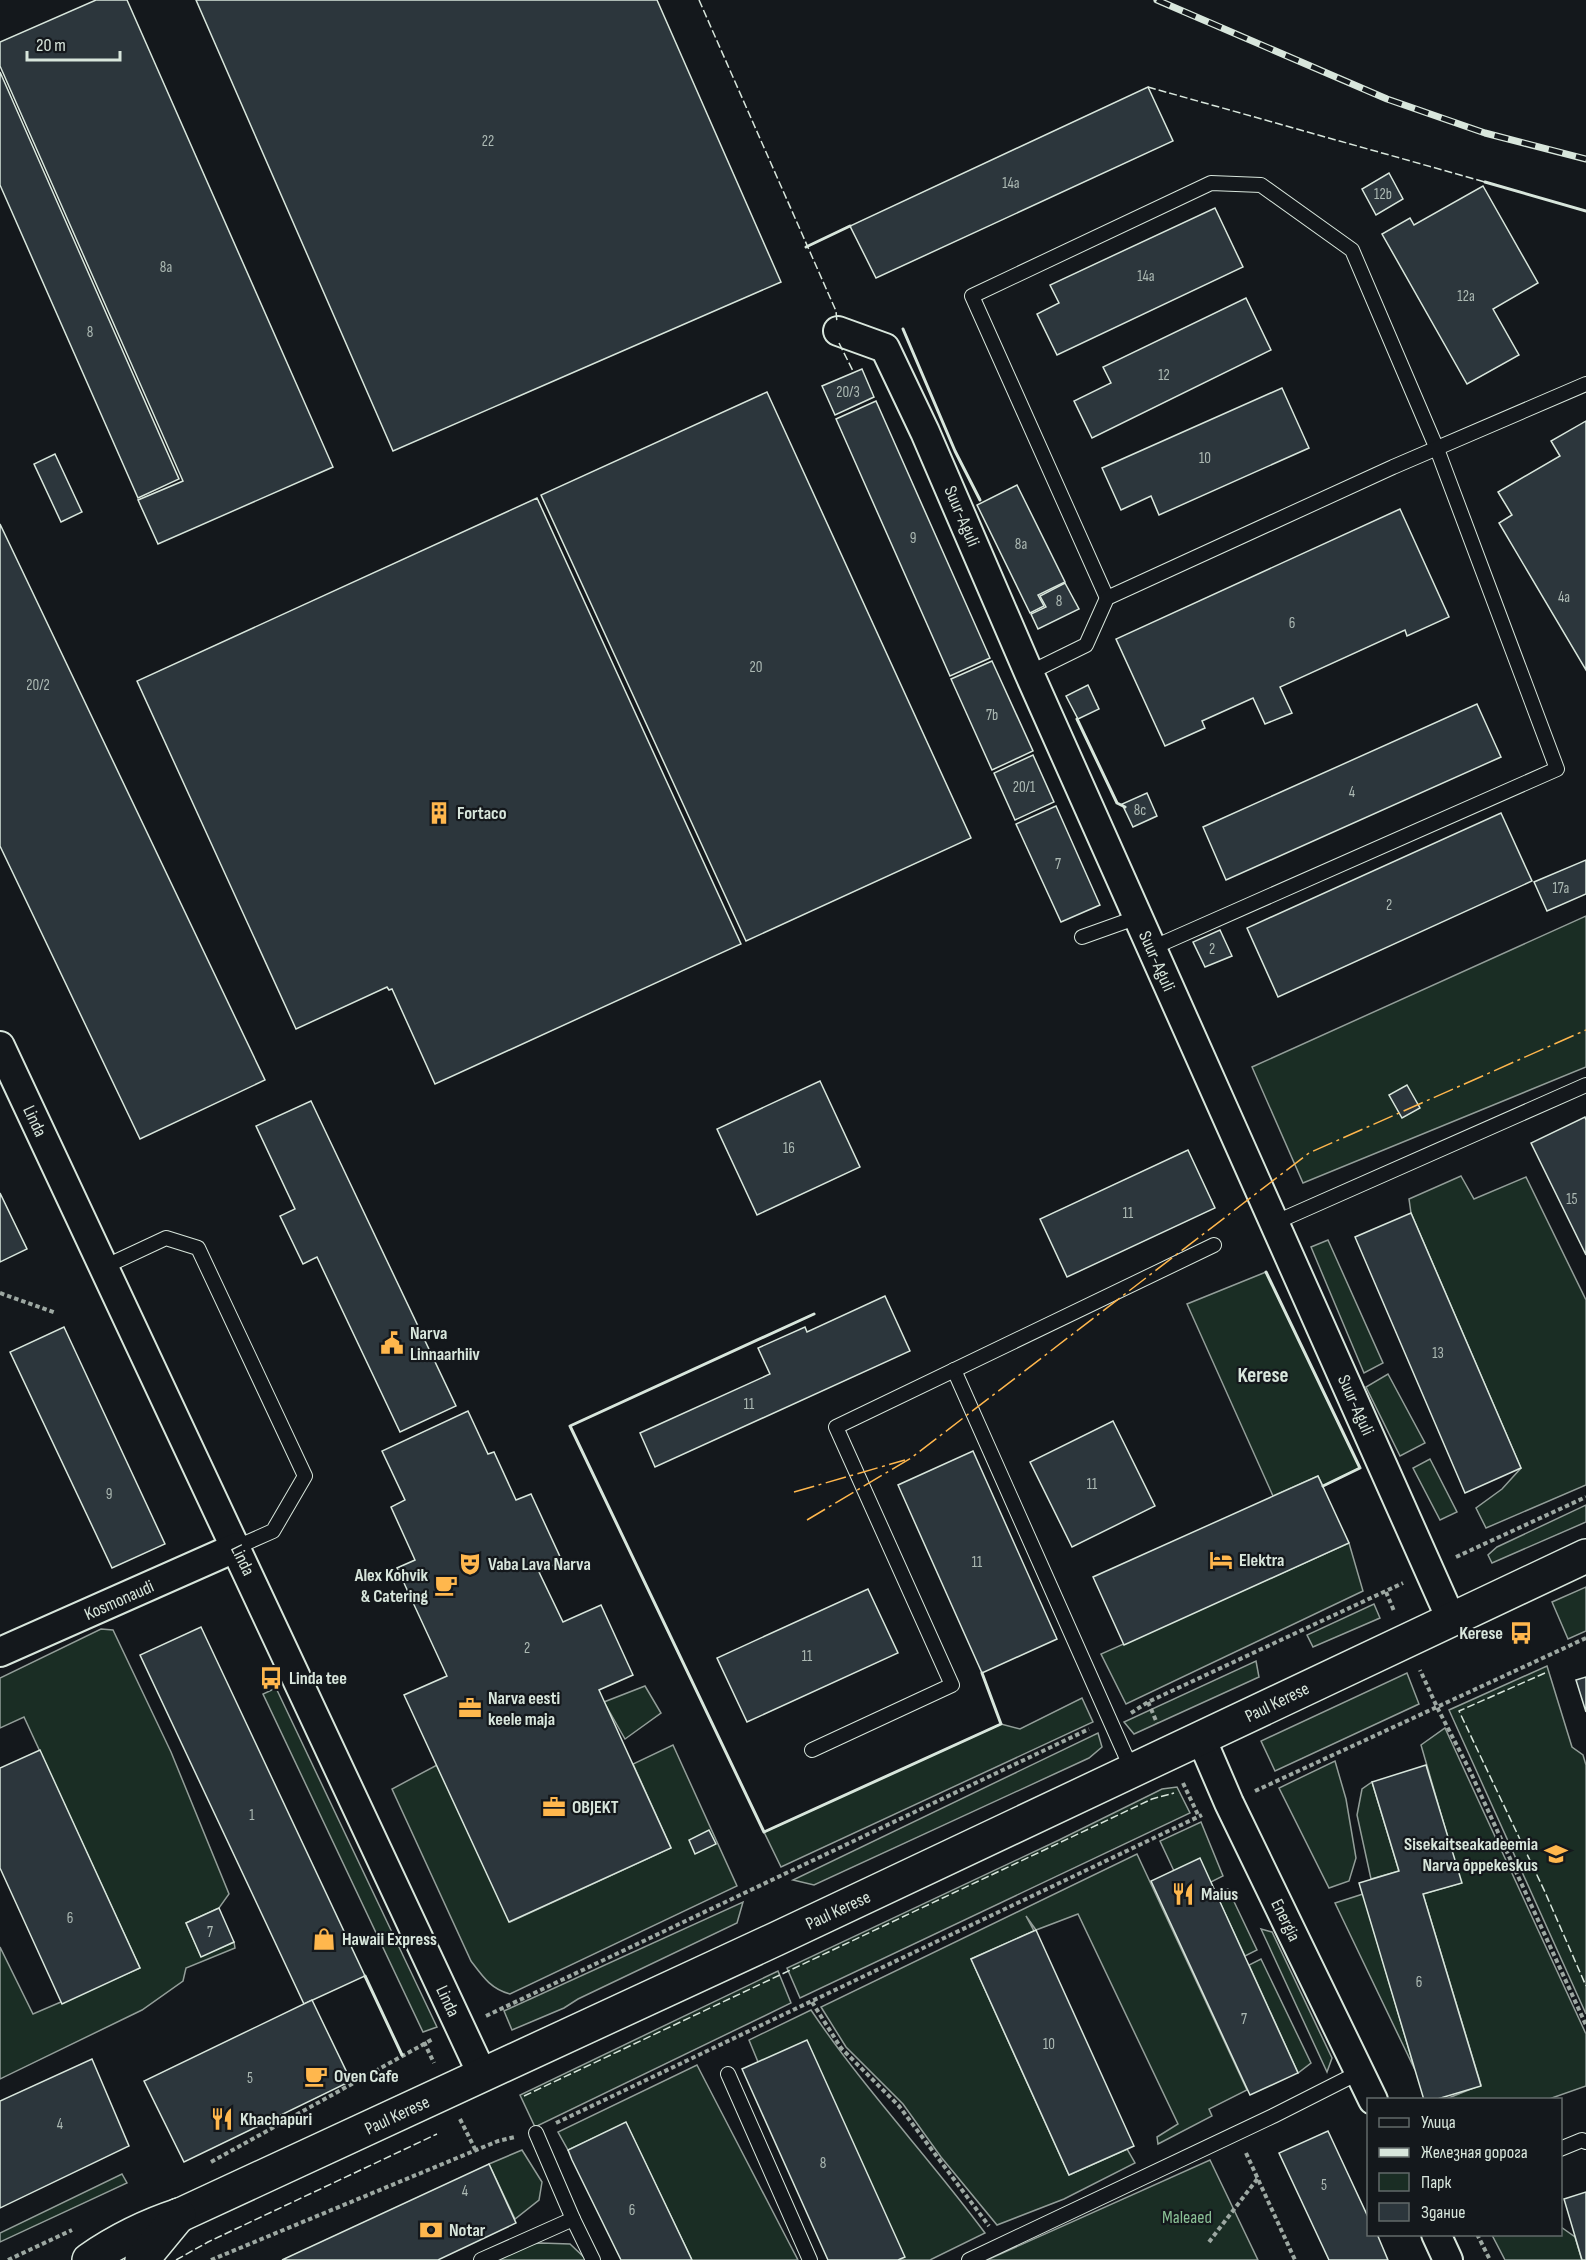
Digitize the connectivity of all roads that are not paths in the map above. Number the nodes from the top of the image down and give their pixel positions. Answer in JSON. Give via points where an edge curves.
{"nodes":[{"id":1,"x":838,"y":331,"type":"dead end"},
{"id":2,"x":1586,"y":384,"type":"edge"},
{"id":3,"x":1437,"y":448,"type":"junction"},
{"id":4,"x":1107,"y":598,"type":"junction"},
{"id":5,"x":1029,"y":673,"type":"junction"},
{"id":6,"x":1138,"y":917,"type":"junction"},
{"id":7,"x":1082,"y":938,"type":"dead end"},
{"id":8,"x":1152,"y":948,"type":"junction"},
{"id":9,"x":0,"y":1046,"type":"edge"},
{"id":10,"x":1586,"y":1085,"type":"edge"},
{"id":11,"x":1274,"y":1223,"type":"junction"},
{"id":12,"x":1214,"y":1245,"type":"dead end"},
{"id":13,"x":104,"y":1267,"type":"junction"},
{"id":14,"x":954,"y":1370,"type":"junction"},
{"id":15,"x":237,"y":1547,"type":"junction"},
{"id":16,"x":1586,"y":1556,"type":"edge"},
{"id":17,"x":1451,"y":1619,"type":"junction"},
{"id":18,"x":0,"y":1652,"type":"edge"},
{"id":19,"x":1201,"y":1738,"type":"junction"},
{"id":20,"x":812,"y":1750,"type":"dead end"},
{"id":21,"x":1132,"y":1770,"type":"junction"},
{"id":22,"x":1360,"y":2072,"type":"junction"},
{"id":23,"x":728,"y":2074,"type":"dead end"},
{"id":24,"x":483,"y":2076,"type":"junction"},
{"id":25,"x":1372,"y":2098,"type":"edge"},
{"id":26,"x":536,"y":2133,"type":"road end"},
{"id":27,"x":1586,"y":2142,"type":"edge"},
{"id":28,"x":1562,"y":2148,"type":"edge"},
{"id":29,"x":180,"y":2215,"type":"junction"},
{"id":30,"x":573,"y":2218,"type":"junction"},
{"id":31,"x":1436,"y":2236,"type":"edge"},
{"id":32,"x":89,"y":2260,"type":"edge"},
{"id":33,"x":142,"y":2260,"type":"edge"},
{"id":34,"x":481,"y":2260,"type":"edge"},
{"id":35,"x":593,"y":2260,"type":"edge"},
{"id":36,"x":810,"y":2260,"type":"edge"},
{"id":37,"x":969,"y":2260,"type":"edge"},
{"id":38,"x":1448,"y":2260,"type":"edge"}],
"edges":[{"from":1,"to":5,"type":"street","name":"Suur-Aguli","via":[[885,348]]},
{"from":2,"to":3,"type":"lane"},
{"from":3,"to":4,"type":"lane"},
{"from":3,"to":4,"type":"lane","via":[[1352,250],[1261,185],[1211,183],[972,296]]},
{"from":3,"to":8,"type":"lane","via":[[1557,769]]},
{"from":4,"to":5,"type":"lane","via":[[1086,645]]},
{"from":5,"to":6,"type":"street","name":"Suur-Aguli"},
{"from":6,"to":7,"type":"lane"},
{"from":6,"to":8,"type":"street","name":"Suur-Aguli"},
{"from":8,"to":11,"type":"street","name":"Suur-Aguli"},
{"from":9,"to":13,"type":"street","name":"Linda"},
{"from":10,"to":11,"type":"lane"},
{"from":11,"to":17,"type":"street","name":"Suur-Aguli"},
{"from":12,"to":14,"type":"lane"},
{"from":13,"to":15,"type":"street","name":"Linda"},
{"from":13,"to":15,"type":"lane","via":[[166,1238],[198,1248],[305,1476],[273,1531]]},
{"from":14,"to":20,"type":"lane","via":[[836,1427],[952,1685]]},
{"from":14,"to":21,"type":"lane"},
{"from":15,"to":18,"type":"street","name":"Kosmonaudi"},
{"from":15,"to":24,"type":"street","name":"Linda"},
{"from":16,"to":17,"type":"highway","name":"Paul Kerese"},
{"from":17,"to":19,"type":"highway","name":"Paul Kerese"},
{"from":19,"to":21,"type":"highway","name":"Paul Kerese"},
{"from":19,"to":22,"type":"street","name":"Energia"},
{"from":21,"to":24,"type":"highway","name":"Paul Kerese"},
{"from":22,"to":25,"type":"street","name":"Energia"},
{"from":22,"to":37,"type":"lane"},
{"from":23,"to":36,"type":"lane"},
{"from":24,"to":29,"type":"highway","name":"Paul Kerese"},
{"from":26,"to":30,"type":"lane"},
{"from":27,"to":28,"type":"lane"},
{"from":29,"to":32,"type":"highway","name":"Paul Kerese","via":[[136,2231]]},
{"from":29,"to":33,"type":"highway"},
{"from":30,"to":34,"type":"lane"},
{"from":30,"to":35,"type":"lane"},
{"from":31,"to":38,"type":"street"}]}
